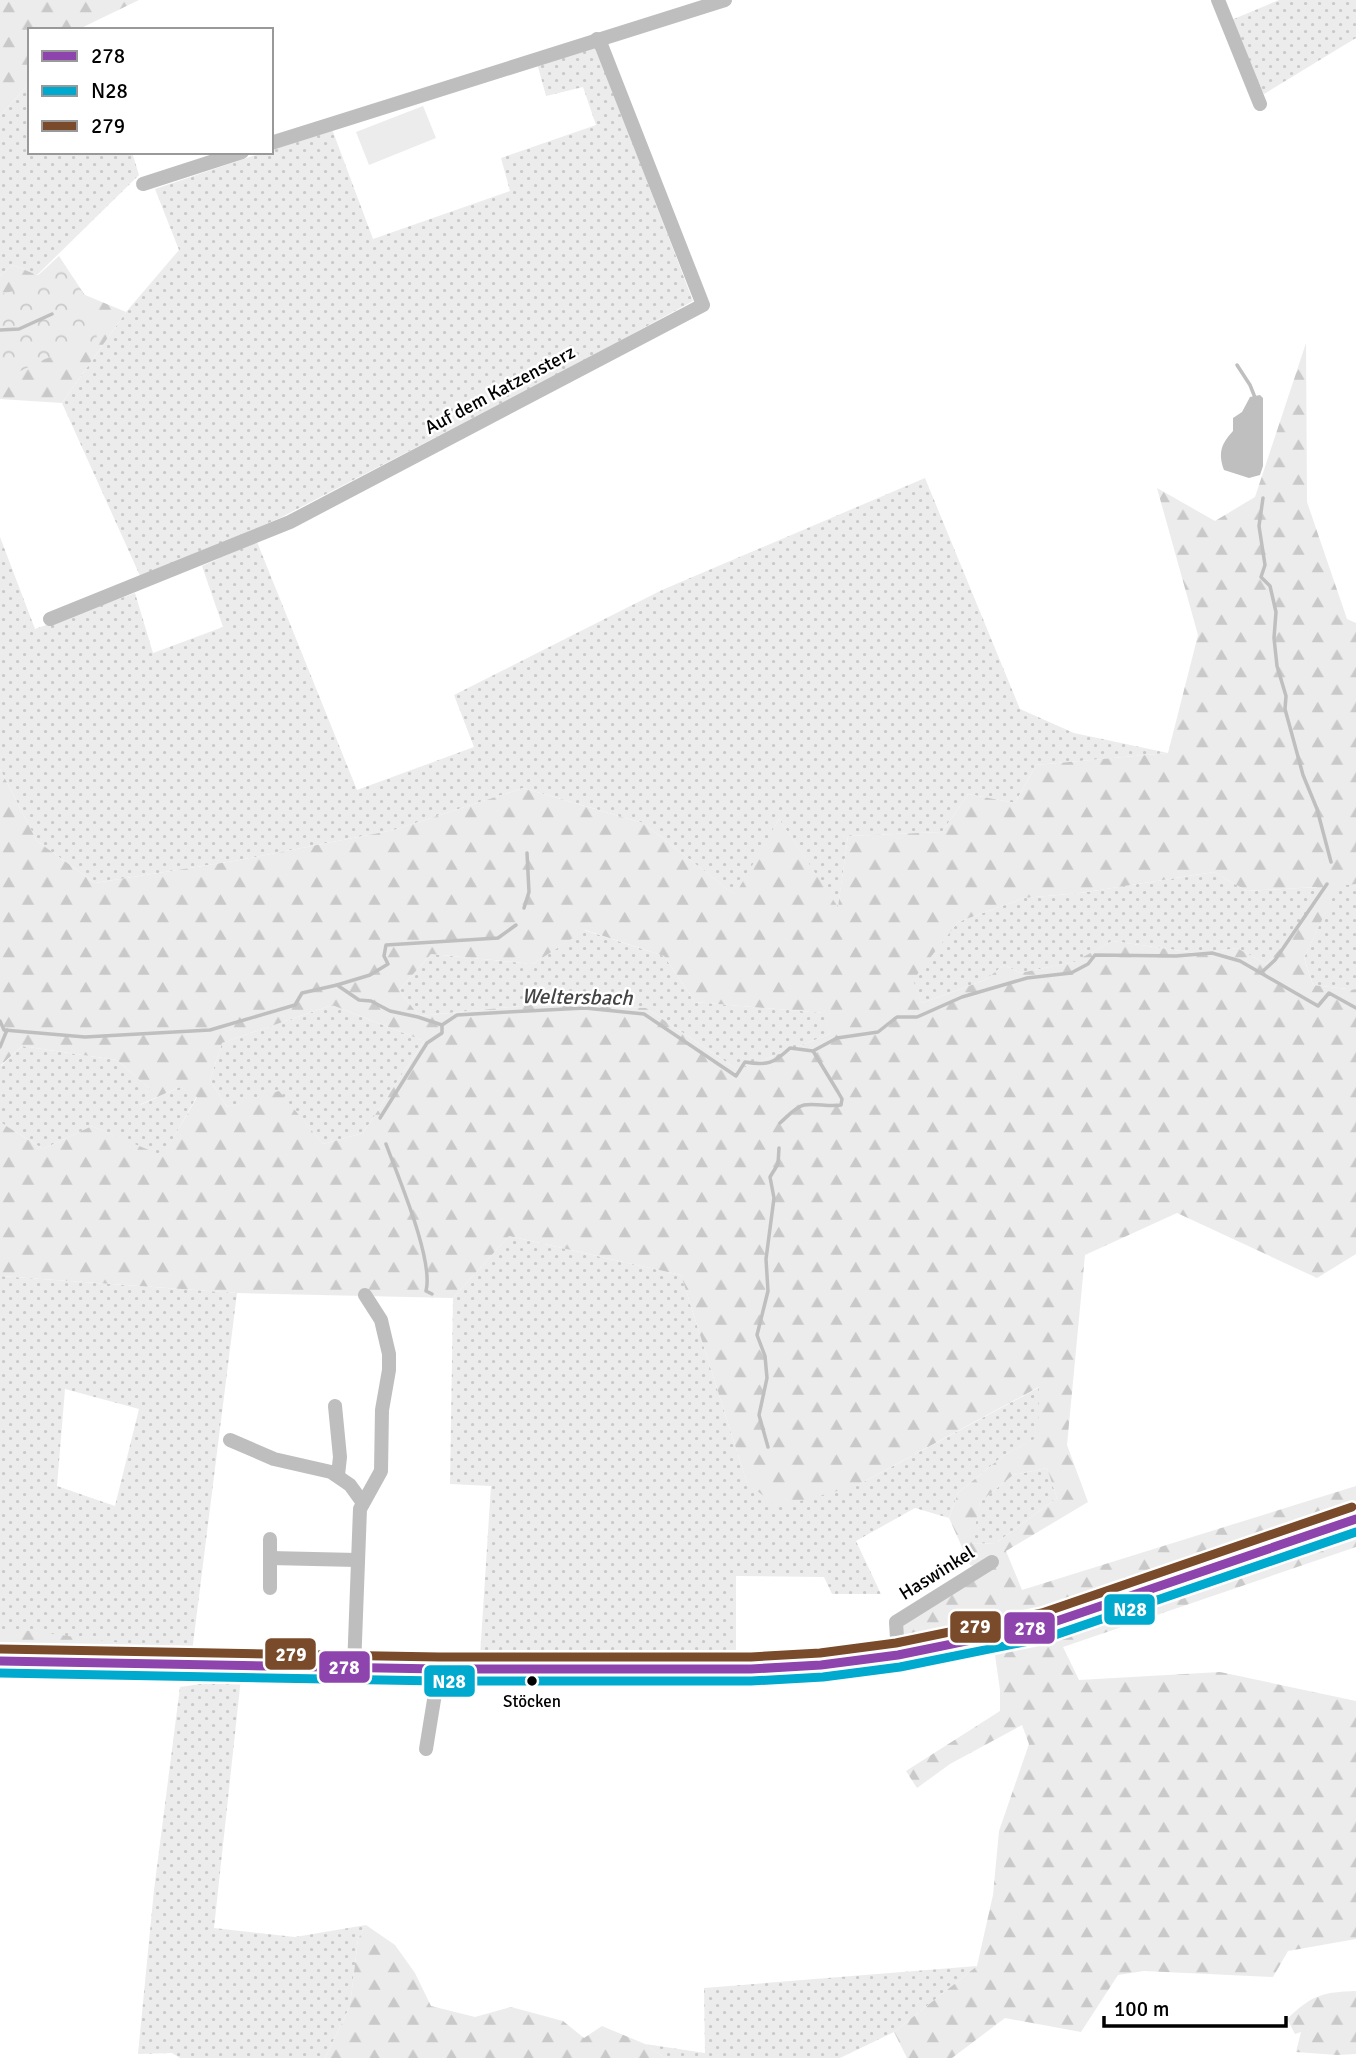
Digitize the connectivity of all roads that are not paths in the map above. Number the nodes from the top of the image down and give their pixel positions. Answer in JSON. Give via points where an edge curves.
{"nodes":[{"id":1,"x":725,"y":0,"type":"edge"},
{"id":2,"x":1218,"y":0,"type":"edge"},
{"id":3,"x":597,"y":39,"type":"junction"},
{"id":4,"x":1260,"y":104,"type":"dead end"},
{"id":5,"x":273,"y":142,"type":"edge"},
{"id":6,"x":236,"y":154,"type":"edge"},
{"id":7,"x":144,"y":184,"type":"dead end"},
{"id":8,"x":50,"y":619,"type":"dead end"},
{"id":9,"x":365,"y":1295,"type":"dead end"},
{"id":10,"x":335,"y":1406,"type":"dead end"},
{"id":11,"x":230,"y":1440,"type":"dead end"},
{"id":12,"x":338,"y":1475,"type":"junction"},
{"id":13,"x":363,"y":1503,"type":"junction"},
{"id":14,"x":1356,"y":1519,"type":"edge"},
{"id":15,"x":270,"y":1539,"type":"dead end"},
{"id":16,"x":270,"y":1558,"type":"junction"},
{"id":17,"x":357,"y":1560,"type":"junction"},
{"id":18,"x":992,"y":1562,"type":"dead end"},
{"id":19,"x":270,"y":1588,"type":"dead end"},
{"id":20,"x":898,"y":1656,"type":"junction"},
{"id":21,"x":0,"y":1661,"type":"edge"},
{"id":22,"x":355,"y":1668,"type":"junction"},
{"id":23,"x":439,"y":1669,"type":"junction"},
{"id":24,"x":426,"y":1749,"type":"dead end"}],
"edges":[{"from":1,"to":3,"type":"street"},
{"from":2,"to":4,"type":"street"},
{"from":3,"to":5,"type":"street"},
{"from":3,"to":8,"type":"street","name":"Auf dem Katzensterz","via":[[703,305],[290,522]]},
{"from":6,"to":7,"type":"street"},
{"from":9,"to":13,"type":"street","via":[[381,1320],[389,1370],[382,1410],[381,1471]]},
{"from":10,"to":12,"type":"street","via":[[341,1457]]},
{"from":11,"to":12,"type":"street","via":[[274,1459]]},
{"from":12,"to":13,"type":"street"},
{"from":13,"to":17,"type":"street"},
{"from":14,"to":20,"type":"main road","via":[[1045,1625]]},
{"from":15,"to":16,"type":"street"},
{"from":16,"to":17,"type":"street"},
{"from":16,"to":19,"type":"street"},
{"from":17,"to":22,"type":"street"},
{"from":18,"to":20,"type":"street","name":"Haswinkel","via":[[896,1622]]},
{"from":20,"to":23,"type":"main road","via":[[751,1669]]},
{"from":21,"to":22,"type":"main road"},
{"from":22,"to":23,"type":"main road"},
{"from":23,"to":24,"type":"street"}]}
